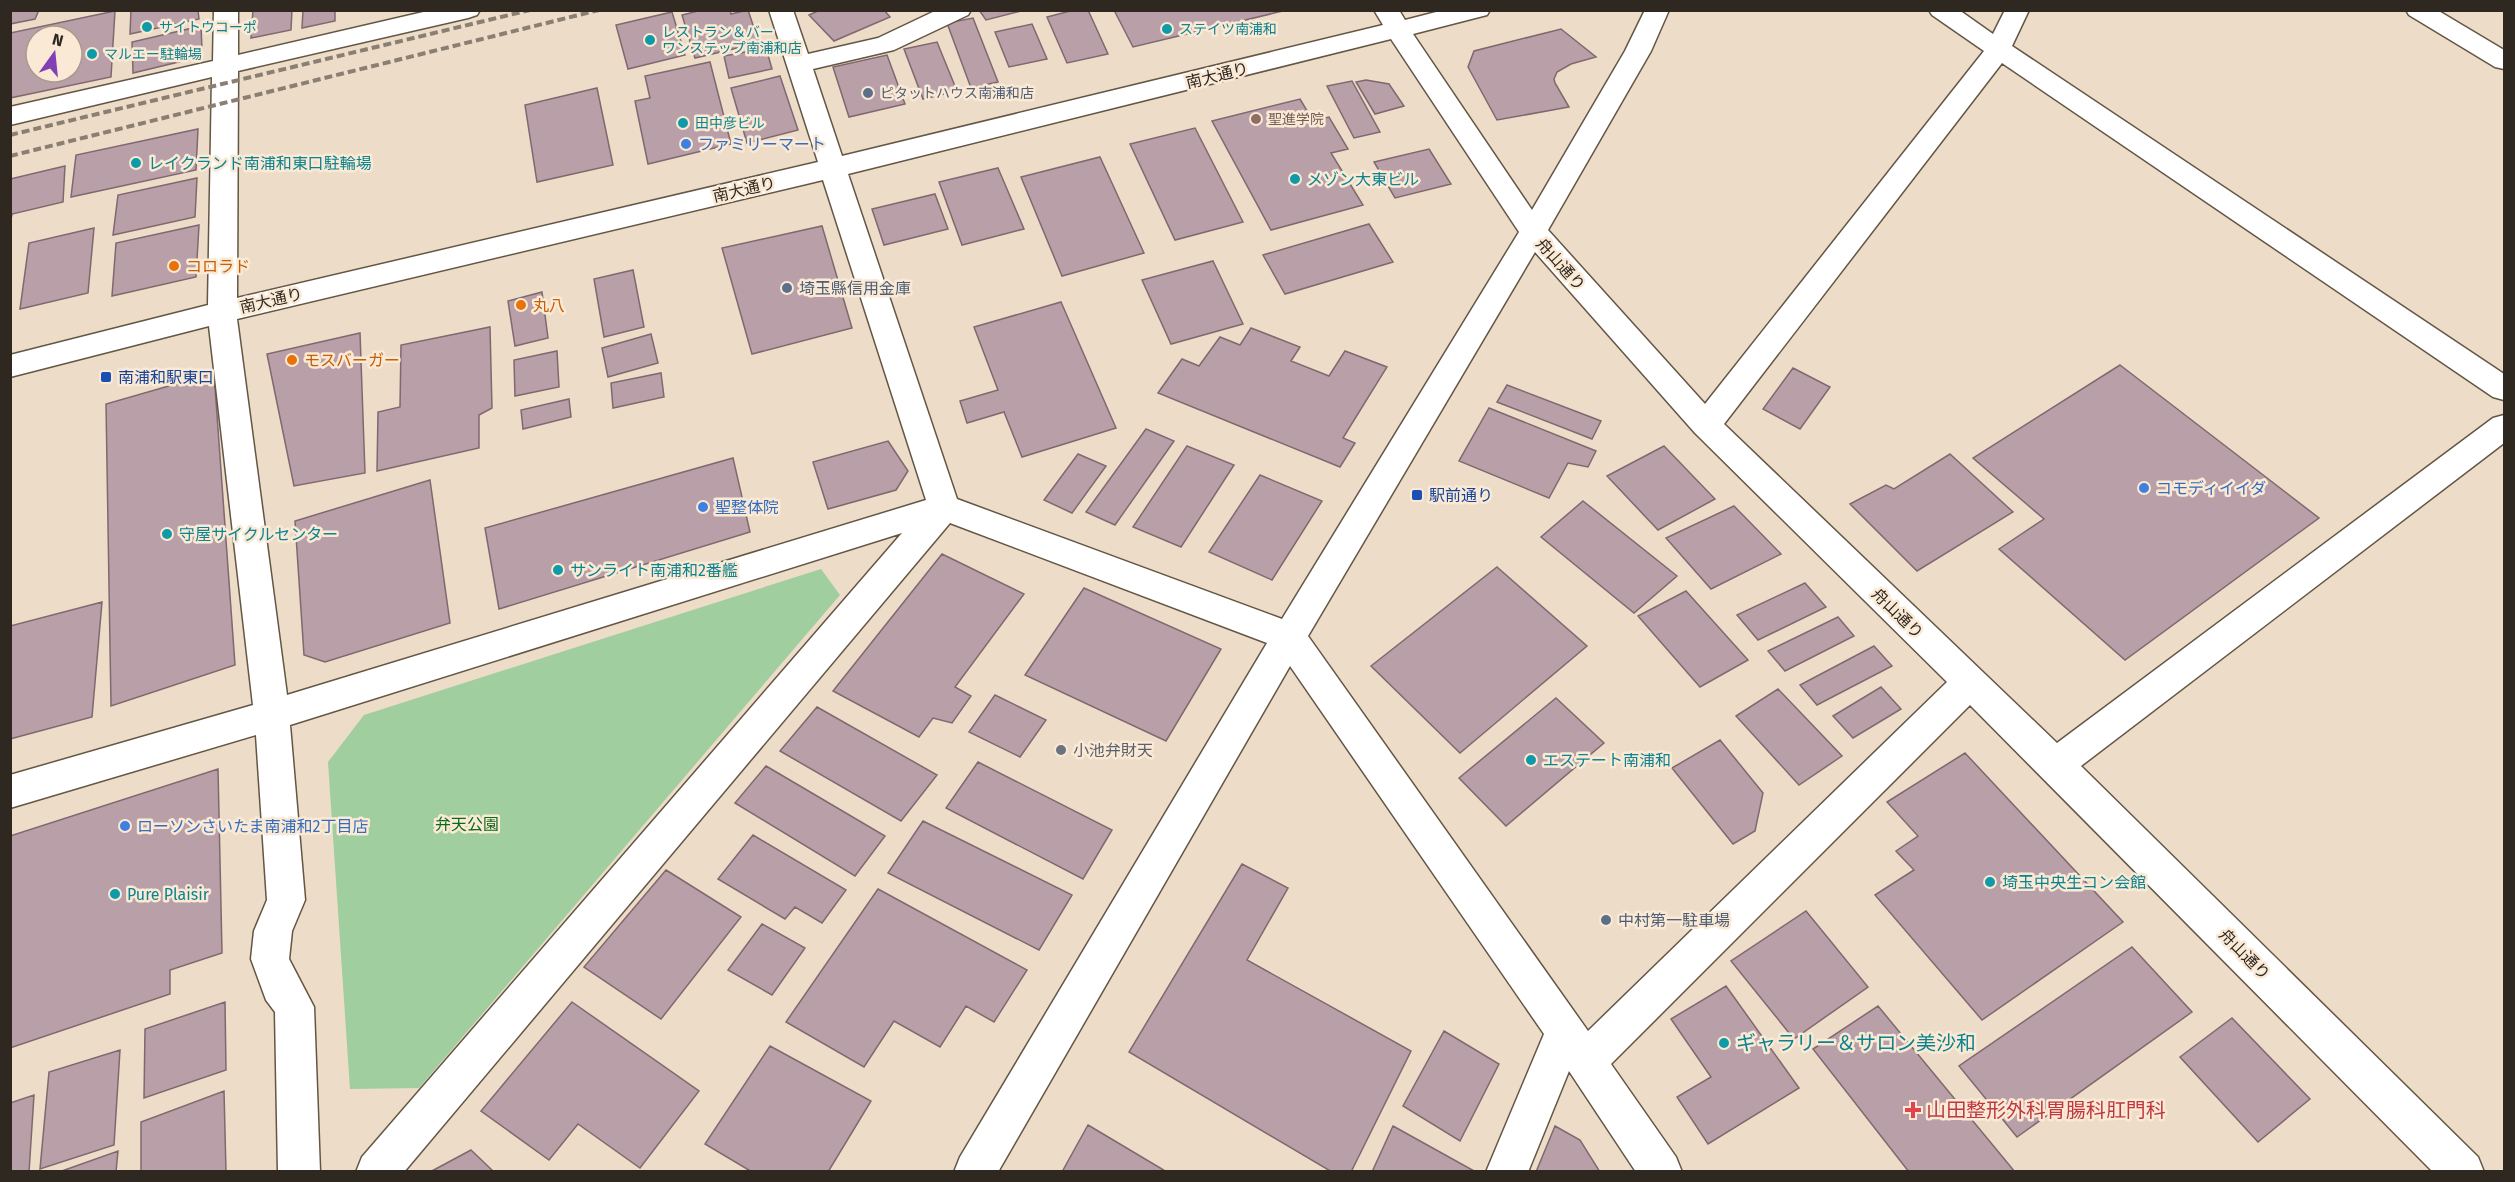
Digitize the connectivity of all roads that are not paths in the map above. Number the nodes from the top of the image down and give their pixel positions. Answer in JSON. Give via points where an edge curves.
{"nodes":[{"id":1,"x":226,"y":10,"type":"edge"},
{"id":2,"x":468,"y":10,"type":"edge"},
{"id":3,"x":782,"y":10,"type":"edge"},
{"id":4,"x":959,"y":10,"type":"edge"},
{"id":5,"x":1478,"y":10,"type":"edge"},
{"id":6,"x":1657,"y":10,"type":"edge"},
{"id":7,"x":1941,"y":10,"type":"edge"},
{"id":8,"x":2017,"y":10,"type":"edge"},
{"id":9,"x":2418,"y":10,"type":"edge"},
{"id":10,"x":1393,"y":21,"type":"edge"},
{"id":11,"x":1998,"y":50,"type":"junction"},
{"id":12,"x":2505,"y":61,"type":"edge"},
{"id":13,"x":799,"y":64,"type":"junction"},
{"id":14,"x":226,"y":66,"type":"junction"},
{"id":15,"x":10,"y":116,"type":"edge"},
{"id":16,"x":833,"y":168,"type":"junction"},
{"id":17,"x":1533,"y":232,"type":"junction"},
{"id":18,"x":222,"y":312,"type":"junction"},
{"id":19,"x":10,"y":366,"type":"edge"},
{"id":20,"x":2505,"y":389,"type":"edge"},
{"id":21,"x":1706,"y":425,"type":"junction"},
{"id":22,"x":2505,"y":427,"type":"edge"},
{"id":23,"x":944,"y":507,"type":"junction"},
{"id":24,"x":1289,"y":637,"type":"junction"},
{"id":25,"x":1970,"y":682,"type":"junction"},
{"id":26,"x":272,"y":716,"type":"junction"},
{"id":27,"x":2055,"y":765,"type":"junction"},
{"id":28,"x":10,"y":792,"type":"edge"},
{"id":29,"x":1576,"y":1046,"type":"junction"},
{"id":30,"x":299,"y":1172,"type":"edge"},
{"id":31,"x":377,"y":1172,"type":"edge"},
{"id":32,"x":975,"y":1172,"type":"edge"},
{"id":33,"x":1507,"y":1172,"type":"edge"},
{"id":34,"x":1661,"y":1172,"type":"edge"},
{"id":35,"x":2463,"y":1172,"type":"edge"}],
"edges":[{"from":1,"to":14,"type":"street"},
{"from":2,"to":14,"type":"street"},
{"from":3,"to":13,"type":"street"},
{"from":4,"to":13,"type":"street","via":[[885,44]]},
{"from":5,"to":10,"type":"street","name":"南大通り"},
{"from":6,"to":17,"type":"street","via":[[1638,51]]},
{"from":7,"to":11,"type":"street"},
{"from":8,"to":11,"type":"street"},
{"from":9,"to":12,"type":"street"},
{"from":10,"to":16,"type":"street","name":"南大通り"},
{"from":10,"to":17,"type":"street","name":"舟山通り"},
{"from":11,"to":20,"type":"street"},
{"from":11,"to":21,"type":"street"},
{"from":13,"to":16,"type":"street"},
{"from":14,"to":15,"type":"street"},
{"from":14,"to":18,"type":"street"},
{"from":16,"to":18,"type":"street","name":"南大通り"},
{"from":16,"to":23,"type":"street"},
{"from":17,"to":21,"type":"street","name":"舟山通り"},
{"from":17,"to":24,"type":"street"},
{"from":18,"to":19,"type":"street","name":"南大通り"},
{"from":18,"to":26,"type":"street"},
{"from":21,"to":25,"type":"street","name":"舟山通り"},
{"from":22,"to":27,"type":"street"},
{"from":23,"to":24,"type":"street"},
{"from":23,"to":26,"type":"street"},
{"from":23,"to":31,"type":"street"},
{"from":24,"to":29,"type":"street"},
{"from":24,"to":32,"type":"street"},
{"from":25,"to":27,"type":"street","name":"舟山通り"},
{"from":25,"to":29,"type":"street"},
{"from":26,"to":28,"type":"street"},
{"from":26,"to":30,"type":"street","via":[[286,900],[273,931],[270,959],[280,986],[294,1007]]},
{"from":27,"to":35,"type":"street","name":"舟山通り"},
{"from":29,"to":33,"type":"street"},
{"from":29,"to":34,"type":"street"}]}
